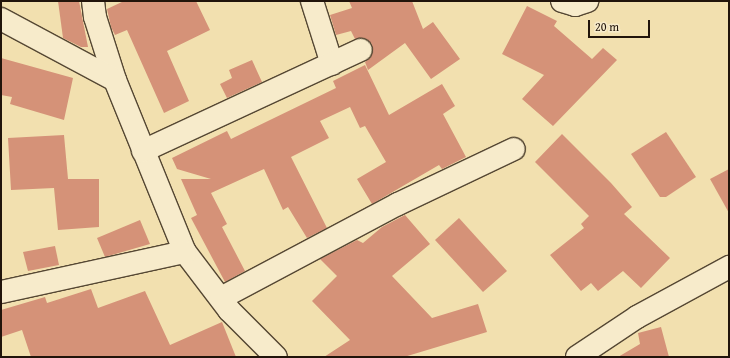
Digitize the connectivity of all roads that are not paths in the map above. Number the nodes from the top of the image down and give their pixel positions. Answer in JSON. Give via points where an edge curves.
{"nodes":[{"id":1,"x":93,"y":1,"type":"edge"},
{"id":2,"x":312,"y":1,"type":"edge"},
{"id":3,"x":562,"y":1,"type":"edge"},
{"id":4,"x":587,"y":1,"type":"edge"},
{"id":5,"x":1,"y":19,"type":"edge"},
{"id":6,"x":361,"y":50,"type":"dead end"},
{"id":7,"x":332,"y":64,"type":"junction"},
{"id":8,"x":115,"y":80,"type":"junction"},
{"id":9,"x":514,"y":149,"type":"dead end"},
{"id":10,"x":143,"y":150,"type":"junction"},
{"id":11,"x":185,"y":252,"type":"junction"},
{"id":12,"x":729,"y":267,"type":"edge"},
{"id":13,"x":1,"y":292,"type":"edge"},
{"id":14,"x":221,"y":298,"type":"junction"},
{"id":15,"x":276,"y":357,"type":"edge"},
{"id":16,"x":577,"y":357,"type":"edge"}],
"edges":[{"from":1,"to":8,"type":"street","via":[[95,17]]},
{"from":2,"to":7,"type":"street"},
{"from":3,"to":4,"type":"street","via":[[575,5]]},
{"from":5,"to":8,"type":"street"},
{"from":6,"to":7,"type":"street"},
{"from":7,"to":10,"type":"street"},
{"from":8,"to":10,"type":"street"},
{"from":9,"to":14,"type":"street","via":[[398,204]]},
{"from":10,"to":11,"type":"street"},
{"from":11,"to":13,"type":"street"},
{"from":11,"to":14,"type":"street"},
{"from":12,"to":16,"type":"street","via":[[643,314]]},
{"from":14,"to":15,"type":"street"}]}
